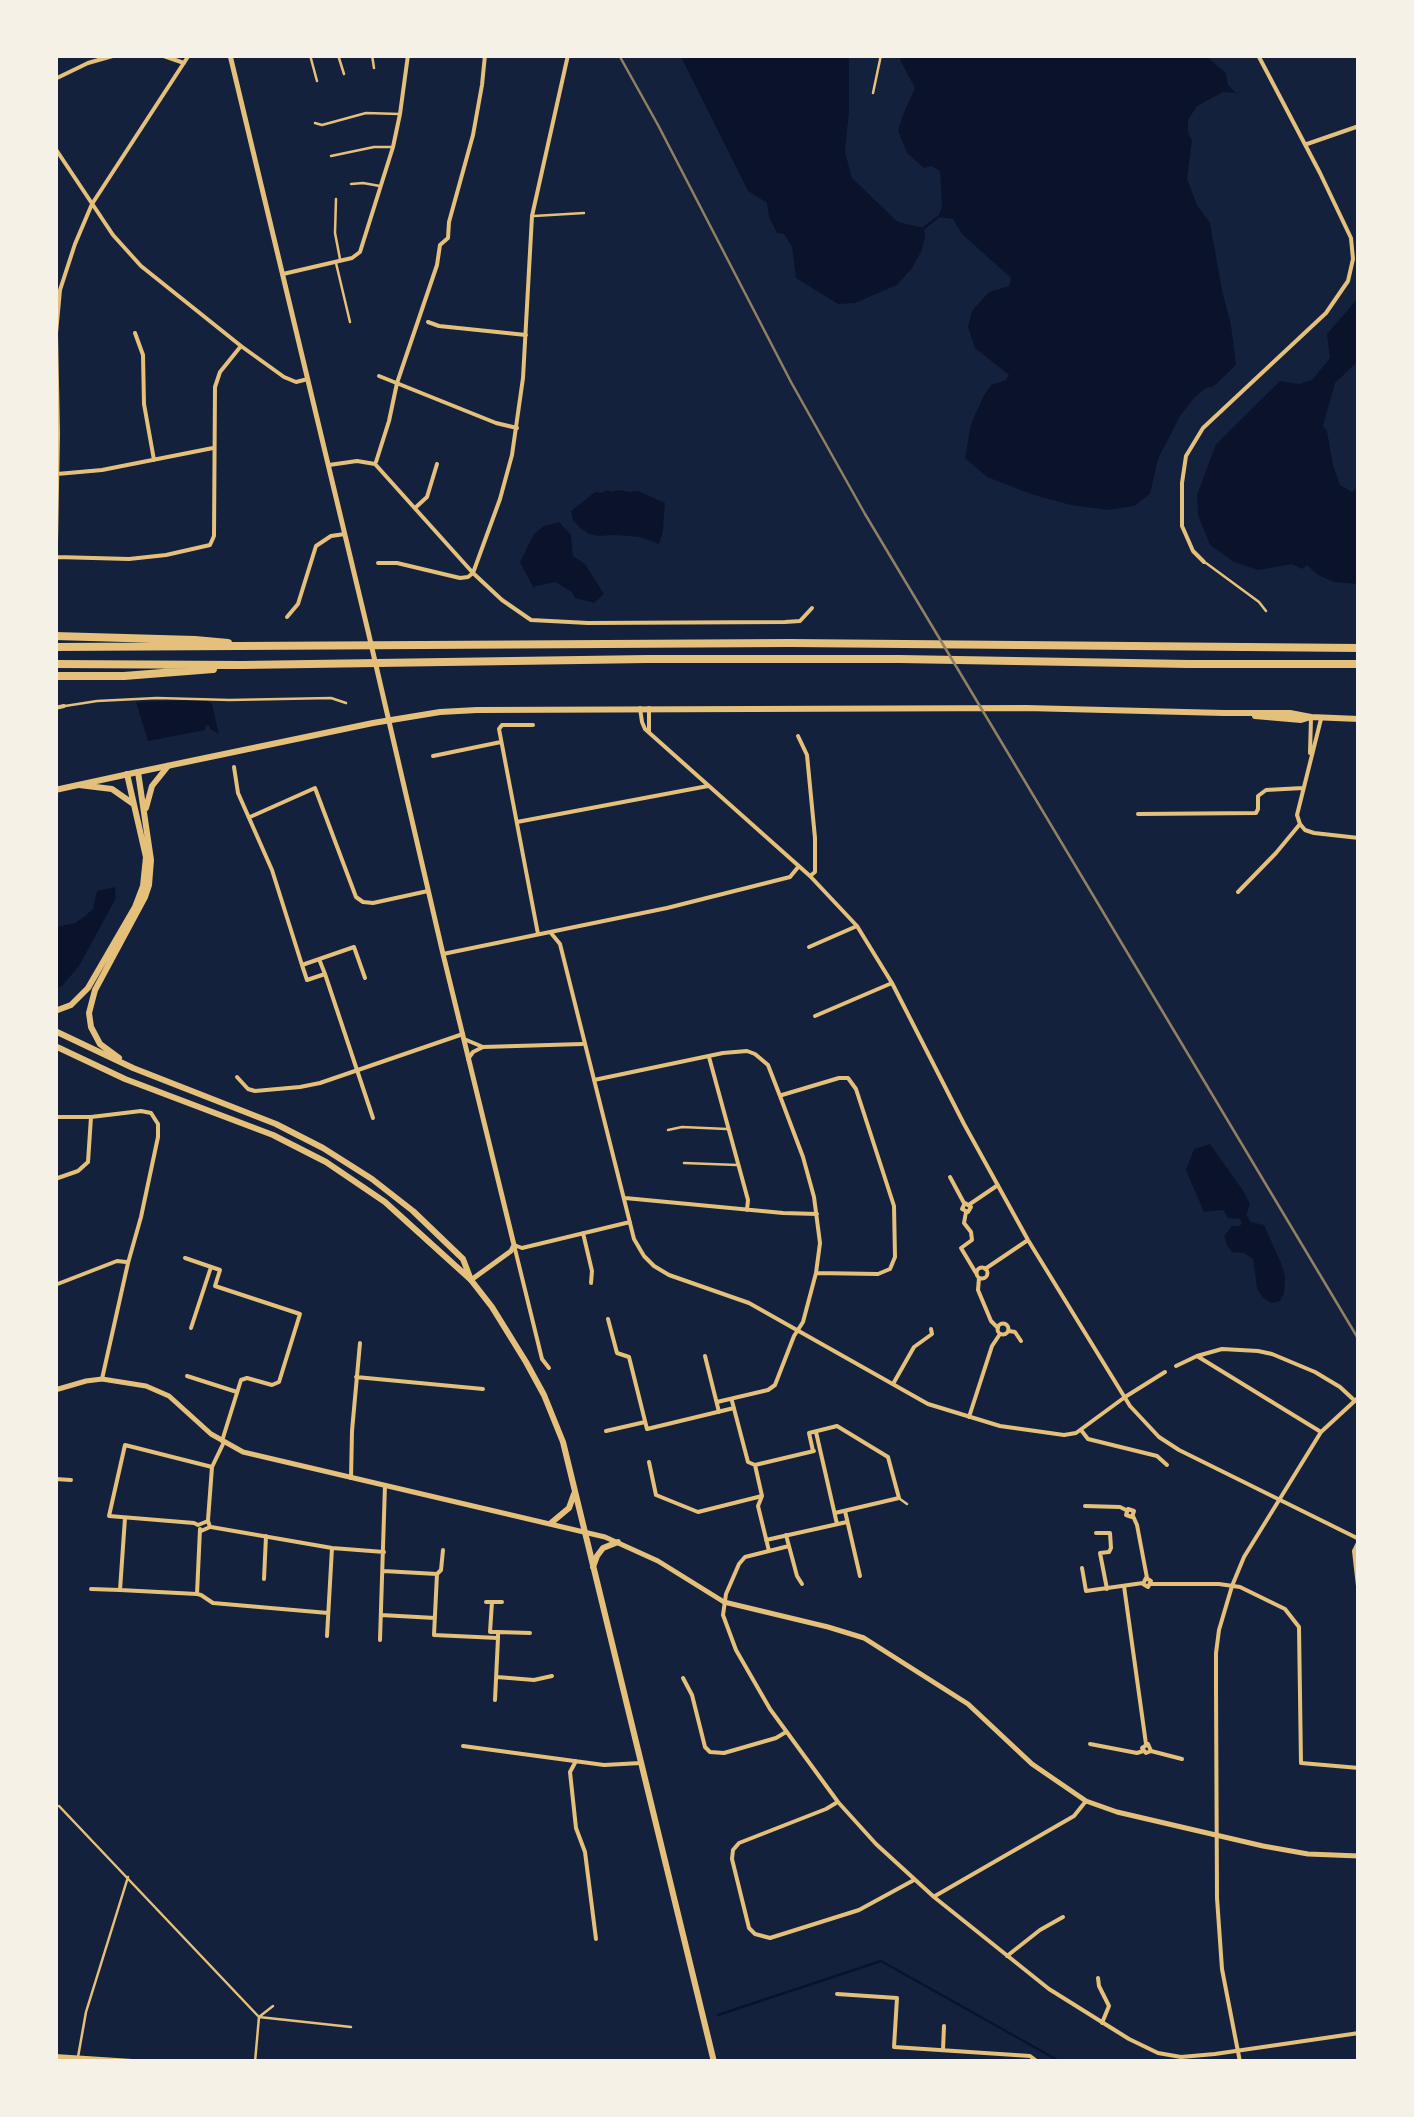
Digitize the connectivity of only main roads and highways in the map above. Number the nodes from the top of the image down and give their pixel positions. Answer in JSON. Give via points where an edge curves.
{"nodes":[{"id":1,"x":55,"y":635,"type":"edge"},
{"id":2,"x":55,"y":648,"type":"edge"},
{"id":3,"x":263,"y":648,"type":"junction"},
{"id":4,"x":1359,"y":648,"type":"edge"},
{"id":5,"x":55,"y":664,"type":"edge"},
{"id":6,"x":1359,"y":664,"type":"edge"},
{"id":7,"x":242,"y":665,"type":"junction"},
{"id":8,"x":55,"y":680,"type":"edge"},
{"id":9,"x":1359,"y":719,"type":"edge"},
{"id":10,"x":168,"y":766,"type":"junction"},
{"id":11,"x":138,"y":772,"type":"junction"},
{"id":12,"x":128,"y":774,"type":"junction"},
{"id":13,"x":79,"y":784,"type":"junction"},
{"id":14,"x":55,"y":790,"type":"edge"},
{"id":15,"x":136,"y":808,"type":"junction"},
{"id":16,"x":145,"y":815,"type":"junction"},
{"id":17,"x":55,"y":1012,"type":"edge"},
{"id":18,"x":55,"y":1031,"type":"edge"},
{"id":19,"x":55,"y":1046,"type":"edge"},
{"id":20,"x":132,"y":1068,"type":"junction"},
{"id":21,"x":470,"y":1280,"type":"junction"},
{"id":22,"x":574,"y":1493,"type":"junction"},
{"id":23,"x":550,"y":1523,"type":"road end"},
{"id":24,"x":618,"y":1542,"type":"road end"},
{"id":25,"x":593,"y":1568,"type":"junction"},
{"id":26,"x":710,"y":2043,"type":"junction"},
{"id":27,"x":55,"y":2057,"type":"edge"},
{"id":28,"x":132,"y":2062,"type":"edge"},
{"id":29,"x":705,"y":2062,"type":"edge"},
{"id":30,"x":714,"y":2062,"type":"edge"}],
"edges":[{"from":1,"to":3,"type":"highway"},
{"from":2,"to":3,"type":"highway"},
{"from":3,"to":4,"type":"highway"},
{"from":5,"to":7,"type":"highway"},
{"from":6,"to":7,"type":"highway","via":[[825,658]]},
{"from":7,"to":8,"type":"highway"},
{"from":9,"to":10,"type":"main road","via":[[1026,708],[477,710],[388,720]]},
{"from":10,"to":11,"type":"main road"},
{"from":10,"to":16,"type":"main road","via":[[152,786]]},
{"from":11,"to":12,"type":"main road"},
{"from":11,"to":16,"type":"main road"},
{"from":12,"to":13,"type":"main road"},
{"from":12,"to":15,"type":"main road"},
{"from":13,"to":14,"type":"main road"},
{"from":13,"to":15,"type":"main road","via":[[112,789]]},
{"from":15,"to":17,"type":"main road","via":[[146,856],[140,896],[88,988]]},
{"from":16,"to":20,"type":"main road","via":[[149,885],[88,1013],[100,1044]]},
{"from":18,"to":20,"type":"main road"},
{"from":19,"to":21,"type":"main road","via":[[312,1154],[385,1202]]},
{"from":20,"to":21,"type":"main road","via":[[276,1124],[348,1163],[447,1243]]},
{"from":21,"to":22,"type":"main road","via":[[544,1395]]},
{"from":22,"to":23,"type":"main road"},
{"from":22,"to":25,"type":"main road"},
{"from":24,"to":25,"type":"main road","via":[[603,1548]]},
{"from":25,"to":26,"type":"main road"},
{"from":26,"to":29,"type":"main road"},
{"from":26,"to":30,"type":"main road"},
{"from":27,"to":28,"type":"main road"}]}
